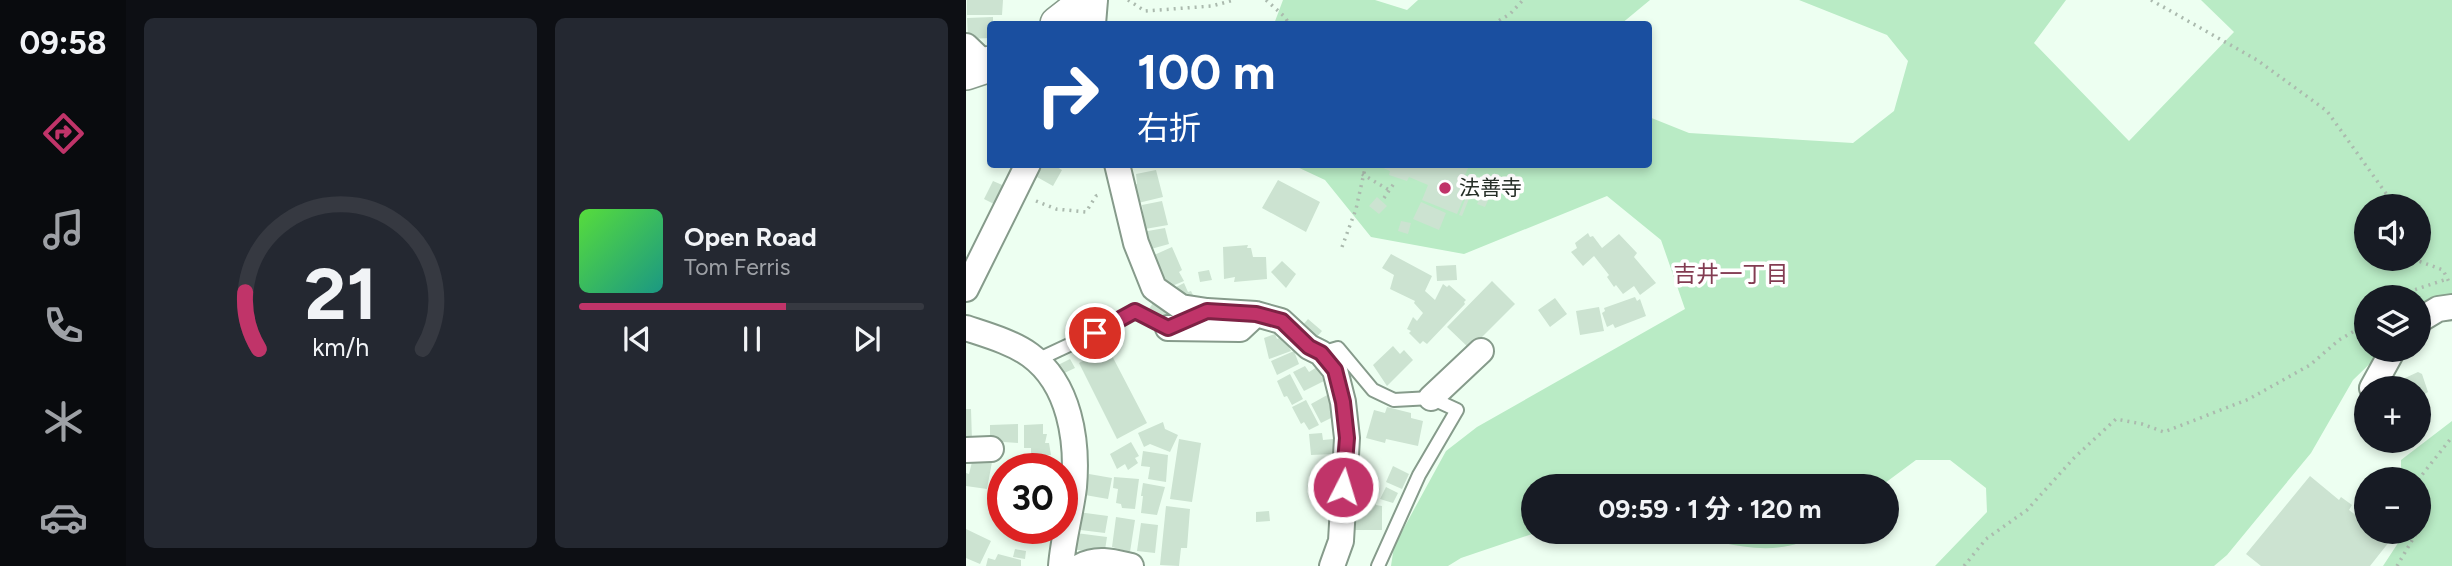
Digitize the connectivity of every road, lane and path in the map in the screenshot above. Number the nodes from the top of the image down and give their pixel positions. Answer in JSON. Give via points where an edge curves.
{"nodes":[{"id":1,"x":1092,"y":0,"type":"edge"},
{"id":2,"x":1128,"y":0,"type":"edge"},
{"id":3,"x":1234,"y":0,"type":"edge"},
{"id":4,"x":1266,"y":0,"type":"edge"},
{"id":5,"x":1523,"y":0,"type":"edge"},
{"id":6,"x":2151,"y":0,"type":"edge"},
{"id":7,"x":1062,"y":21,"type":"edge"},
{"id":8,"x":1093,"y":21,"type":"edge"},
{"id":9,"x":1287,"y":21,"type":"edge"},
{"id":10,"x":1498,"y":21,"type":"edge"},
{"id":11,"x":1026,"y":168,"type":"edge"},
{"id":12,"x":1364,"y":168,"type":"edge"},
{"id":13,"x":1362,"y":174,"type":"junction"},
{"id":14,"x":1119,"y":175,"type":"edge"},
{"id":15,"x":1395,"y":181,"type":"dead end"},
{"id":16,"x":1390,"y":190,"type":"junction"},
{"id":17,"x":1014,"y":193,"type":"junction"},
{"id":18,"x":2386,"y":194,"type":"edge"},
{"id":19,"x":1384,"y":198,"type":"dead end"},
{"id":20,"x":1342,"y":247,"type":"dead end"},
{"id":21,"x":2431,"y":266,"type":"edge"},
{"id":22,"x":2448,"y":279,"type":"junction"},
{"id":23,"x":2429,"y":285,"type":"edge"},
{"id":24,"x":2452,"y":288,"type":"edge"},
{"id":25,"x":966,"y":289,"type":"edge"},
{"id":26,"x":2452,"y":307,"type":"edge"},
{"id":27,"x":1207,"y":311,"type":"junction"},
{"id":28,"x":2431,"y":313,"type":"edge"},
{"id":29,"x":1256,"y":314,"type":"junction"},
{"id":30,"x":966,"y":328,"type":"edge"},
{"id":31,"x":1168,"y":328,"type":"junction"},
{"id":32,"x":2354,"y":331,"type":"edge"},
{"id":33,"x":1481,"y":351,"type":"dead end"},
{"id":34,"x":1321,"y":353,"type":"junction"},
{"id":35,"x":1037,"y":360,"type":"junction"},
{"id":36,"x":1432,"y":398,"type":"junction"},
{"id":37,"x":2452,"y":438,"type":"edge"},
{"id":38,"x":991,"y":449,"type":"dead end"},
{"id":39,"x":966,"y":450,"type":"edge"},
{"id":40,"x":2429,"y":467,"type":"edge"},
{"id":41,"x":2410,"y":544,"type":"edge"},
{"id":42,"x":1061,"y":566,"type":"edge"},
{"id":43,"x":1082,"y":566,"type":"edge"},
{"id":44,"x":1131,"y":566,"type":"edge"},
{"id":45,"x":1332,"y":566,"type":"edge"},
{"id":46,"x":1378,"y":566,"type":"edge"},
{"id":47,"x":1964,"y":566,"type":"edge"},
{"id":48,"x":2397,"y":566,"type":"edge"}],
"edges":[{"from":1,"to":7,"type":"street"},
{"from":1,"to":8,"type":"street"},
{"from":2,"to":3,"type":"path","via":[[1145,12]]},
{"from":4,"to":9,"type":"path"},
{"from":5,"to":10,"type":"path"},
{"from":6,"to":18,"type":"path","via":[[2257,60],[2327,111]]},
{"from":11,"to":17,"type":"street"},
{"from":12,"to":13,"type":"path"},
{"from":13,"to":16,"type":"path"},
{"from":13,"to":20,"type":"path"},
{"from":14,"to":17,"type":"path","via":[[1086,212],[1056,209]]},
{"from":14,"to":27,"type":"street","via":[[1136,243],[1154,288],[1181,307]]},
{"from":15,"to":16,"type":"path"},
{"from":16,"to":19,"type":"path"},
{"from":17,"to":25,"type":"street"},
{"from":21,"to":22,"type":"path","via":[[2443,270]]},
{"from":22,"to":23,"type":"path"},
{"from":22,"to":24,"type":"path"},
{"from":26,"to":28,"type":"street"},
{"from":27,"to":29,"type":"street"},
{"from":27,"to":31,"type":"lane"},
{"from":29,"to":31,"type":"street","via":[[1240,329]]},
{"from":29,"to":34,"type":"street","via":[[1282,321]]},
{"from":30,"to":35,"type":"street"},
{"from":31,"to":35,"type":"lane","via":[[1135,311]]},
{"from":32,"to":47,"type":"path","via":[[2310,365],[2249,400],[2164,432],[2116,419],[2027,510],[1986,540]]},
{"from":33,"to":36,"type":"street"},
{"from":34,"to":36,"type":"lane","via":[[1338,348],[1373,390],[1394,400]]},
{"from":34,"to":45,"type":"street","via":[[1335,370],[1347,438],[1341,541]]},
{"from":35,"to":42,"type":"street","via":[[1063,398],[1072,425],[1074,486]]},
{"from":36,"to":46,"type":"lane","via":[[1457,410],[1419,475]]},
{"from":37,"to":40,"type":"path"},
{"from":38,"to":39,"type":"street"},
{"from":41,"to":48,"type":"path"},
{"from":43,"to":44,"type":"street","via":[[1090,561]]}]}
